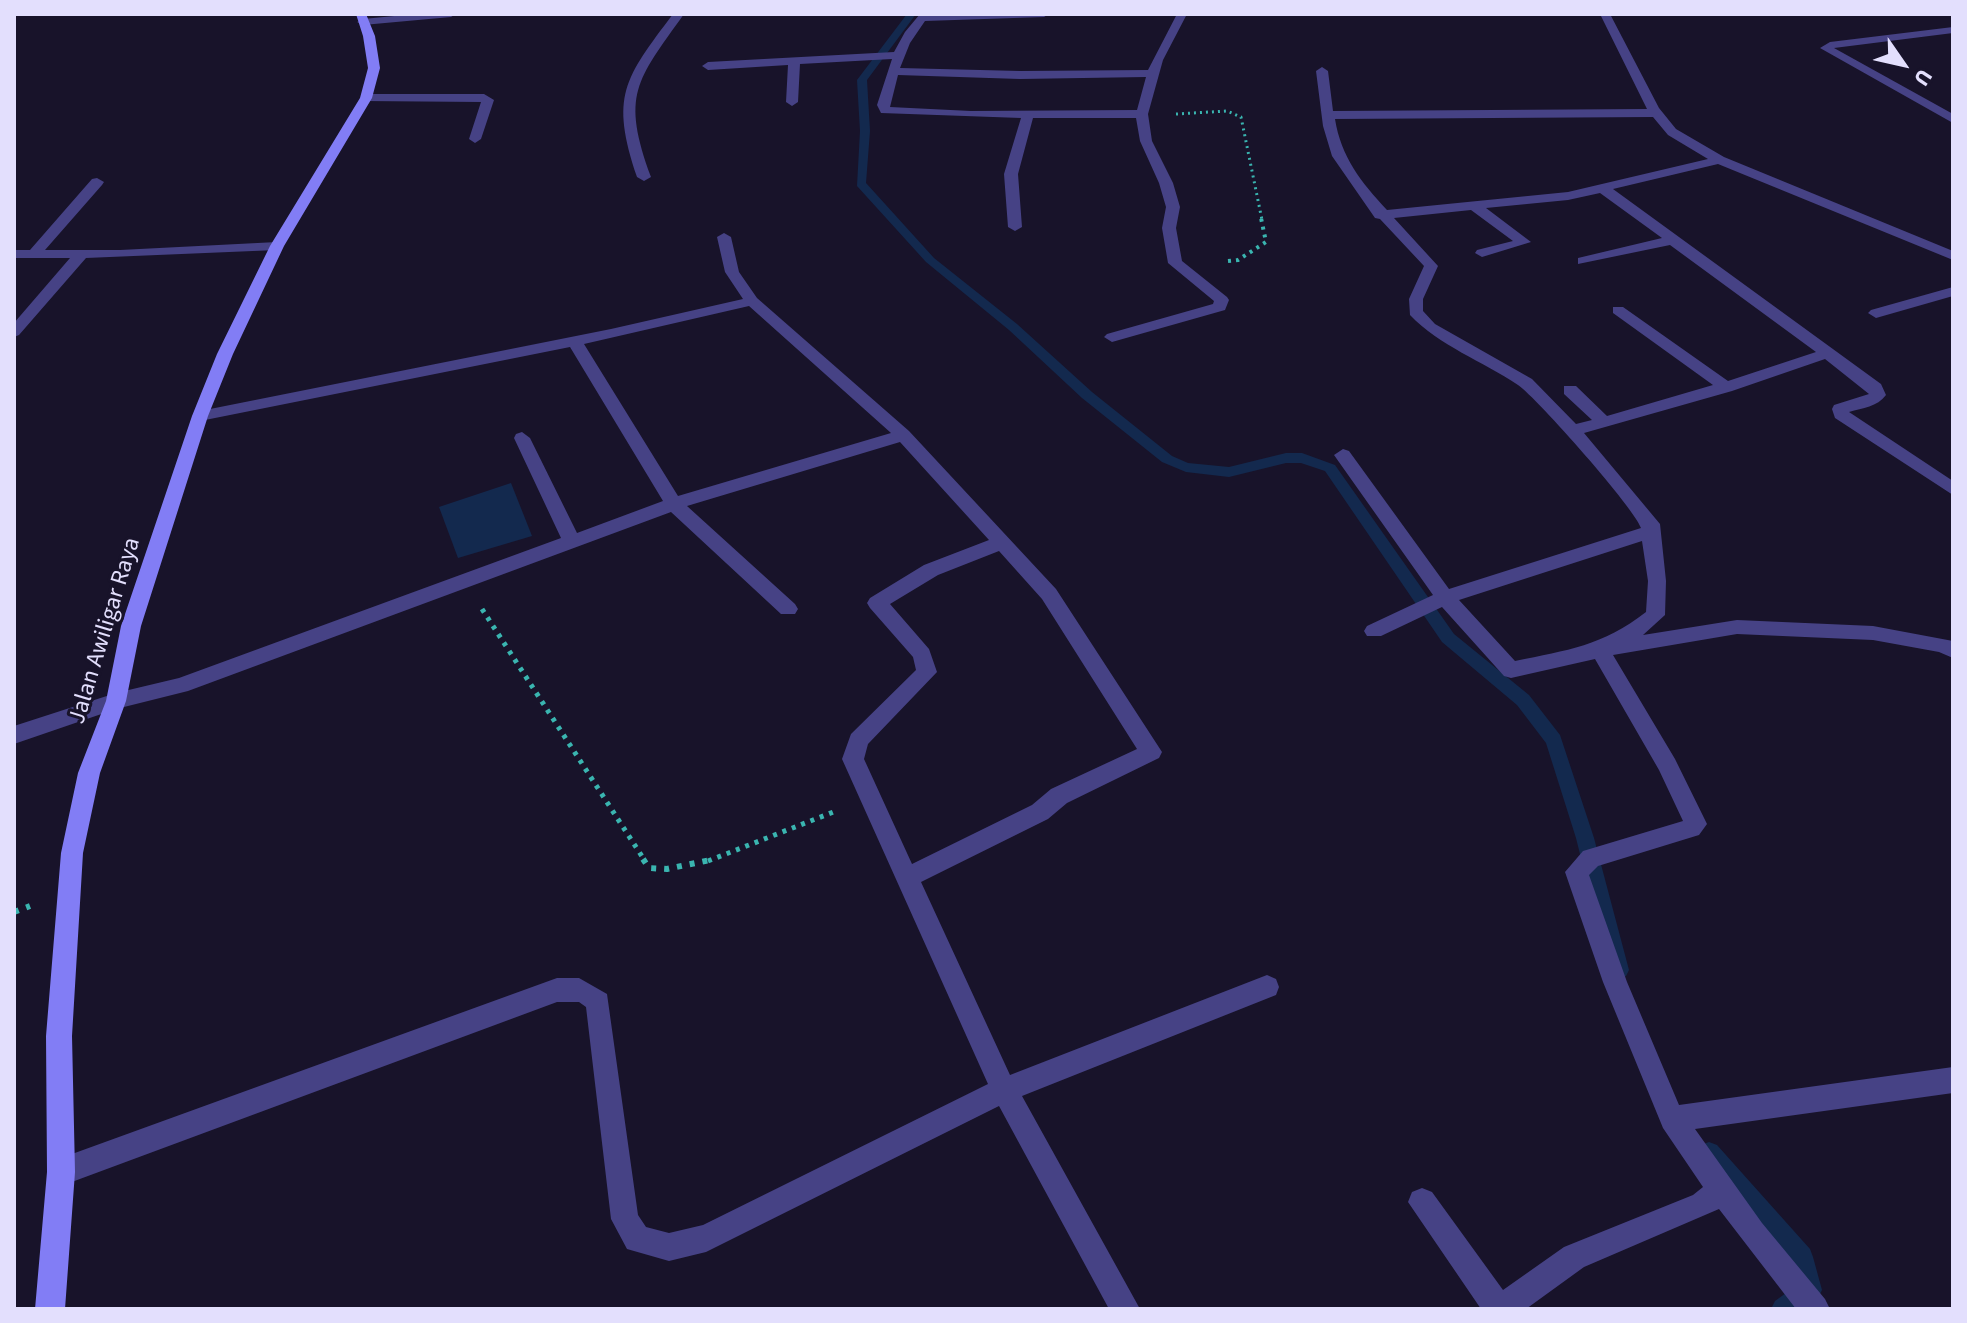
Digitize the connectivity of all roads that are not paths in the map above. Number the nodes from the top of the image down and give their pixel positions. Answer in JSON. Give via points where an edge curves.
{"nodes":[{"id":1,"x":451,"y":14,"type":"edge"},
{"id":2,"x":679,"y":14,"type":"edge"},
{"id":3,"x":1044,"y":14,"type":"edge"},
{"id":4,"x":1182,"y":14,"type":"edge"},
{"id":5,"x":1605,"y":14,"type":"edge"},
{"id":6,"x":924,"y":16,"type":"edge"},
{"id":7,"x":362,"y":18,"type":"edge"},
{"id":8,"x":1953,"y":30,"type":"edge"},
{"id":9,"x":898,"y":55,"type":"junction"},
{"id":10,"x":794,"y":61,"type":"junction"},
{"id":11,"x":708,"y":66,"type":"dead end"},
{"id":12,"x":895,"y":71,"type":"junction"},
{"id":13,"x":1322,"y":71,"type":"dead end"},
{"id":14,"x":1155,"y":73,"type":"junction"},
{"id":15,"x":366,"y":98,"type":"junction"},
{"id":16,"x":792,"y":102,"type":"dead end"},
{"id":17,"x":1656,"y":113,"type":"junction"},
{"id":18,"x":1028,"y":114,"type":"junction"},
{"id":19,"x":1142,"y":114,"type":"junction"},
{"id":20,"x":1330,"y":115,"type":"junction"},
{"id":21,"x":1953,"y":119,"type":"edge"},
{"id":22,"x":475,"y":139,"type":"dead end"},
{"id":23,"x":1719,"y":160,"type":"junction"},
{"id":24,"x":644,"y":177,"type":"dead end"},
{"id":25,"x":97,"y":182,"type":"dead end"},
{"id":26,"x":1602,"y":188,"type":"junction"},
{"id":27,"x":1474,"y":206,"type":"junction"},
{"id":28,"x":1380,"y":215,"type":"junction"},
{"id":29,"x":1015,"y":227,"type":"dead end"},
{"id":30,"x":724,"y":237,"type":"dead end"},
{"id":31,"x":1673,"y":240,"type":"junction"},
{"id":32,"x":277,"y":246,"type":"junction"},
{"id":33,"x":1482,"y":253,"type":"dead end"},
{"id":34,"x":14,"y":254,"type":"edge"},
{"id":35,"x":34,"y":254,"type":"junction"},
{"id":36,"x":82,"y":254,"type":"junction"},
{"id":37,"x":1953,"y":256,"type":"edge"},
{"id":38,"x":1583,"y":261,"type":"dead end"},
{"id":39,"x":1953,"y":291,"type":"edge"},
{"id":40,"x":752,"y":301,"type":"junction"},
{"id":41,"x":1618,"y":310,"type":"dead end"},
{"id":42,"x":1876,"y":313,"type":"dead end"},
{"id":43,"x":14,"y":332,"type":"edge"},
{"id":44,"x":1112,"y":337,"type":"dead end"},
{"id":45,"x":574,"y":340,"type":"junction"},
{"id":46,"x":1828,"y":353,"type":"junction"},
{"id":47,"x":1726,"y":387,"type":"junction"},
{"id":48,"x":1570,"y":390,"type":"dead end"},
{"id":49,"x":200,"y":416,"type":"junction"},
{"id":50,"x":1604,"y":422,"type":"junction"},
{"id":51,"x":1573,"y":431,"type":"junction"},
{"id":52,"x":903,"y":435,"type":"junction"},
{"id":53,"x":522,"y":438,"type":"dead end"},
{"id":54,"x":1343,"y":455,"type":"dead end"},
{"id":55,"x":1953,"y":489,"type":"edge"},
{"id":56,"x":674,"y":504,"type":"junction"},
{"id":57,"x":1650,"y":532,"type":"junction"},
{"id":58,"x":572,"y":542,"type":"junction"},
{"id":59,"x":1003,"y":542,"type":"junction"},
{"id":60,"x":1445,"y":597,"type":"junction"},
{"id":61,"x":788,"y":609,"type":"dead end"},
{"id":62,"x":1374,"y":631,"type":"dead end"},
{"id":63,"x":1600,"y":650,"type":"junction"},
{"id":64,"x":1953,"y":650,"type":"edge"},
{"id":65,"x":116,"y":701,"type":"junction"},
{"id":66,"x":14,"y":735,"type":"edge"},
{"id":67,"x":907,"y":878,"type":"junction"},
{"id":68,"x":1267,"y":987,"type":"dead end"},
{"id":69,"x":1953,"y":1080,"type":"edge"},
{"id":70,"x":1004,"y":1090,"type":"junction"},
{"id":71,"x":1672,"y":1119,"type":"junction"},
{"id":72,"x":61,"y":1172,"type":"junction"},
{"id":73,"x":1723,"y":1189,"type":"junction"},
{"id":74,"x":1422,"y":1202,"type":"dead end"},
{"id":75,"x":50,"y":1309,"type":"edge"},
{"id":76,"x":1125,"y":1309,"type":"edge"},
{"id":77,"x":1501,"y":1309,"type":"edge"},
{"id":78,"x":1815,"y":1309,"type":"edge"}],
"edges":[{"from":1,"to":7,"type":"street"},
{"from":2,"to":24,"type":"street","via":[[642,68],[628,108]]},
{"from":3,"to":6,"type":"street"},
{"from":4,"to":14,"type":"street"},
{"from":5,"to":17,"type":"street"},
{"from":6,"to":9,"type":"street"},
{"from":7,"to":15,"type":"street","name":"Jalan Awiligar Raya","via":[[374,68]]},
{"from":8,"to":21,"type":"street","via":[[1826,48]]},
{"from":9,"to":10,"type":"street"},
{"from":9,"to":12,"type":"street"},
{"from":10,"to":11,"type":"street"},
{"from":10,"to":16,"type":"street"},
{"from":12,"to":14,"type":"street"},
{"from":12,"to":18,"type":"street","via":[[885,110]]},
{"from":13,"to":20,"type":"street"},
{"from":14,"to":19,"type":"street"},
{"from":15,"to":22,"type":"street","via":[[484,98],[488,100]]},
{"from":15,"to":32,"type":"street","name":"Jalan Awiligar Raya"},
{"from":17,"to":20,"type":"street"},
{"from":17,"to":23,"type":"street","via":[[1672,132]]},
{"from":18,"to":19,"type":"street"},
{"from":18,"to":29,"type":"street","via":[[1011,174]]},
{"from":19,"to":44,"type":"street","via":[[1146,141],[1173,207],[1169,236],[1175,263],[1222,300],[1220,307]]},
{"from":20,"to":28,"type":"street","via":[[1337,155]]},
{"from":23,"to":26,"type":"street"},
{"from":23,"to":37,"type":"street"},
{"from":25,"to":35,"type":"street"},
{"from":26,"to":27,"type":"street"},
{"from":26,"to":31,"type":"street"},
{"from":27,"to":28,"type":"street"},
{"from":27,"to":33,"type":"street","via":[[1524,242]]},
{"from":28,"to":51,"type":"street","via":[[1431,266],[1415,312],[1430,327],[1526,383]]},
{"from":30,"to":40,"type":"street","via":[[732,272]]},
{"from":31,"to":38,"type":"street"},
{"from":31,"to":46,"type":"street"},
{"from":32,"to":36,"type":"street"},
{"from":32,"to":49,"type":"street","name":"Jalan Awiligar Raya"},
{"from":34,"to":35,"type":"street"},
{"from":35,"to":36,"type":"street"},
{"from":36,"to":43,"type":"street"},
{"from":39,"to":42,"type":"street"},
{"from":40,"to":45,"type":"street"},
{"from":40,"to":52,"type":"street"},
{"from":41,"to":47,"type":"street"},
{"from":45,"to":49,"type":"street"},
{"from":45,"to":56,"type":"street"},
{"from":46,"to":47,"type":"street"},
{"from":46,"to":55,"type":"street","via":[[1878,395],[1840,409],[1841,414]]},
{"from":47,"to":50,"type":"street"},
{"from":48,"to":50,"type":"street"},
{"from":49,"to":65,"type":"street","name":"Jalan Awiligar Raya","via":[[131,626]]},
{"from":50,"to":51,"type":"street"},
{"from":51,"to":57,"type":"street","via":[[1645,515]]},
{"from":52,"to":56,"type":"street"},
{"from":52,"to":59,"type":"street"},
{"from":53,"to":58,"type":"street"},
{"from":54,"to":60,"type":"street"},
{"from":56,"to":58,"type":"street"},
{"from":56,"to":61,"type":"street"},
{"from":57,"to":60,"type":"street"},
{"from":57,"to":63,"type":"street","via":[[1657,581],[1655,615]]},
{"from":58,"to":65,"type":"street","via":[[181,685]]},
{"from":59,"to":67,"type":"street","via":[[931,570],[877,603],[922,654],[927,672],[858,740],[853,759]]},
{"from":59,"to":67,"type":"street","via":[[1049,594],[1151,752]]},
{"from":60,"to":62,"type":"street"},
{"from":60,"to":63,"type":"street","via":[[1511,670]]},
{"from":63,"to":64,"type":"street","via":[[1737,627],[1873,633]]},
{"from":63,"to":71,"type":"street","via":[[1696,824],[1591,858],[1576,872]]},
{"from":65,"to":66,"type":"street"},
{"from":65,"to":72,"type":"street","name":"Jalan Awiligar Raya","via":[[89,773],[72,853],[59,1036]]},
{"from":67,"to":70,"type":"street"},
{"from":68,"to":70,"type":"street"},
{"from":69,"to":71,"type":"street"},
{"from":70,"to":72,"type":"street","via":[[706,1238],[669,1247],[637,1239],[625,1219],[598,1002],[589,992],[566,989]]},
{"from":70,"to":76,"type":"street"},
{"from":71,"to":73,"type":"street"},
{"from":72,"to":75,"type":"street","name":"Jalan Awiligar Raya"},
{"from":73,"to":77,"type":"street","via":[[1702,1205],[1574,1257]]},
{"from":73,"to":78,"type":"street"},
{"from":74,"to":77,"type":"street"}]}
